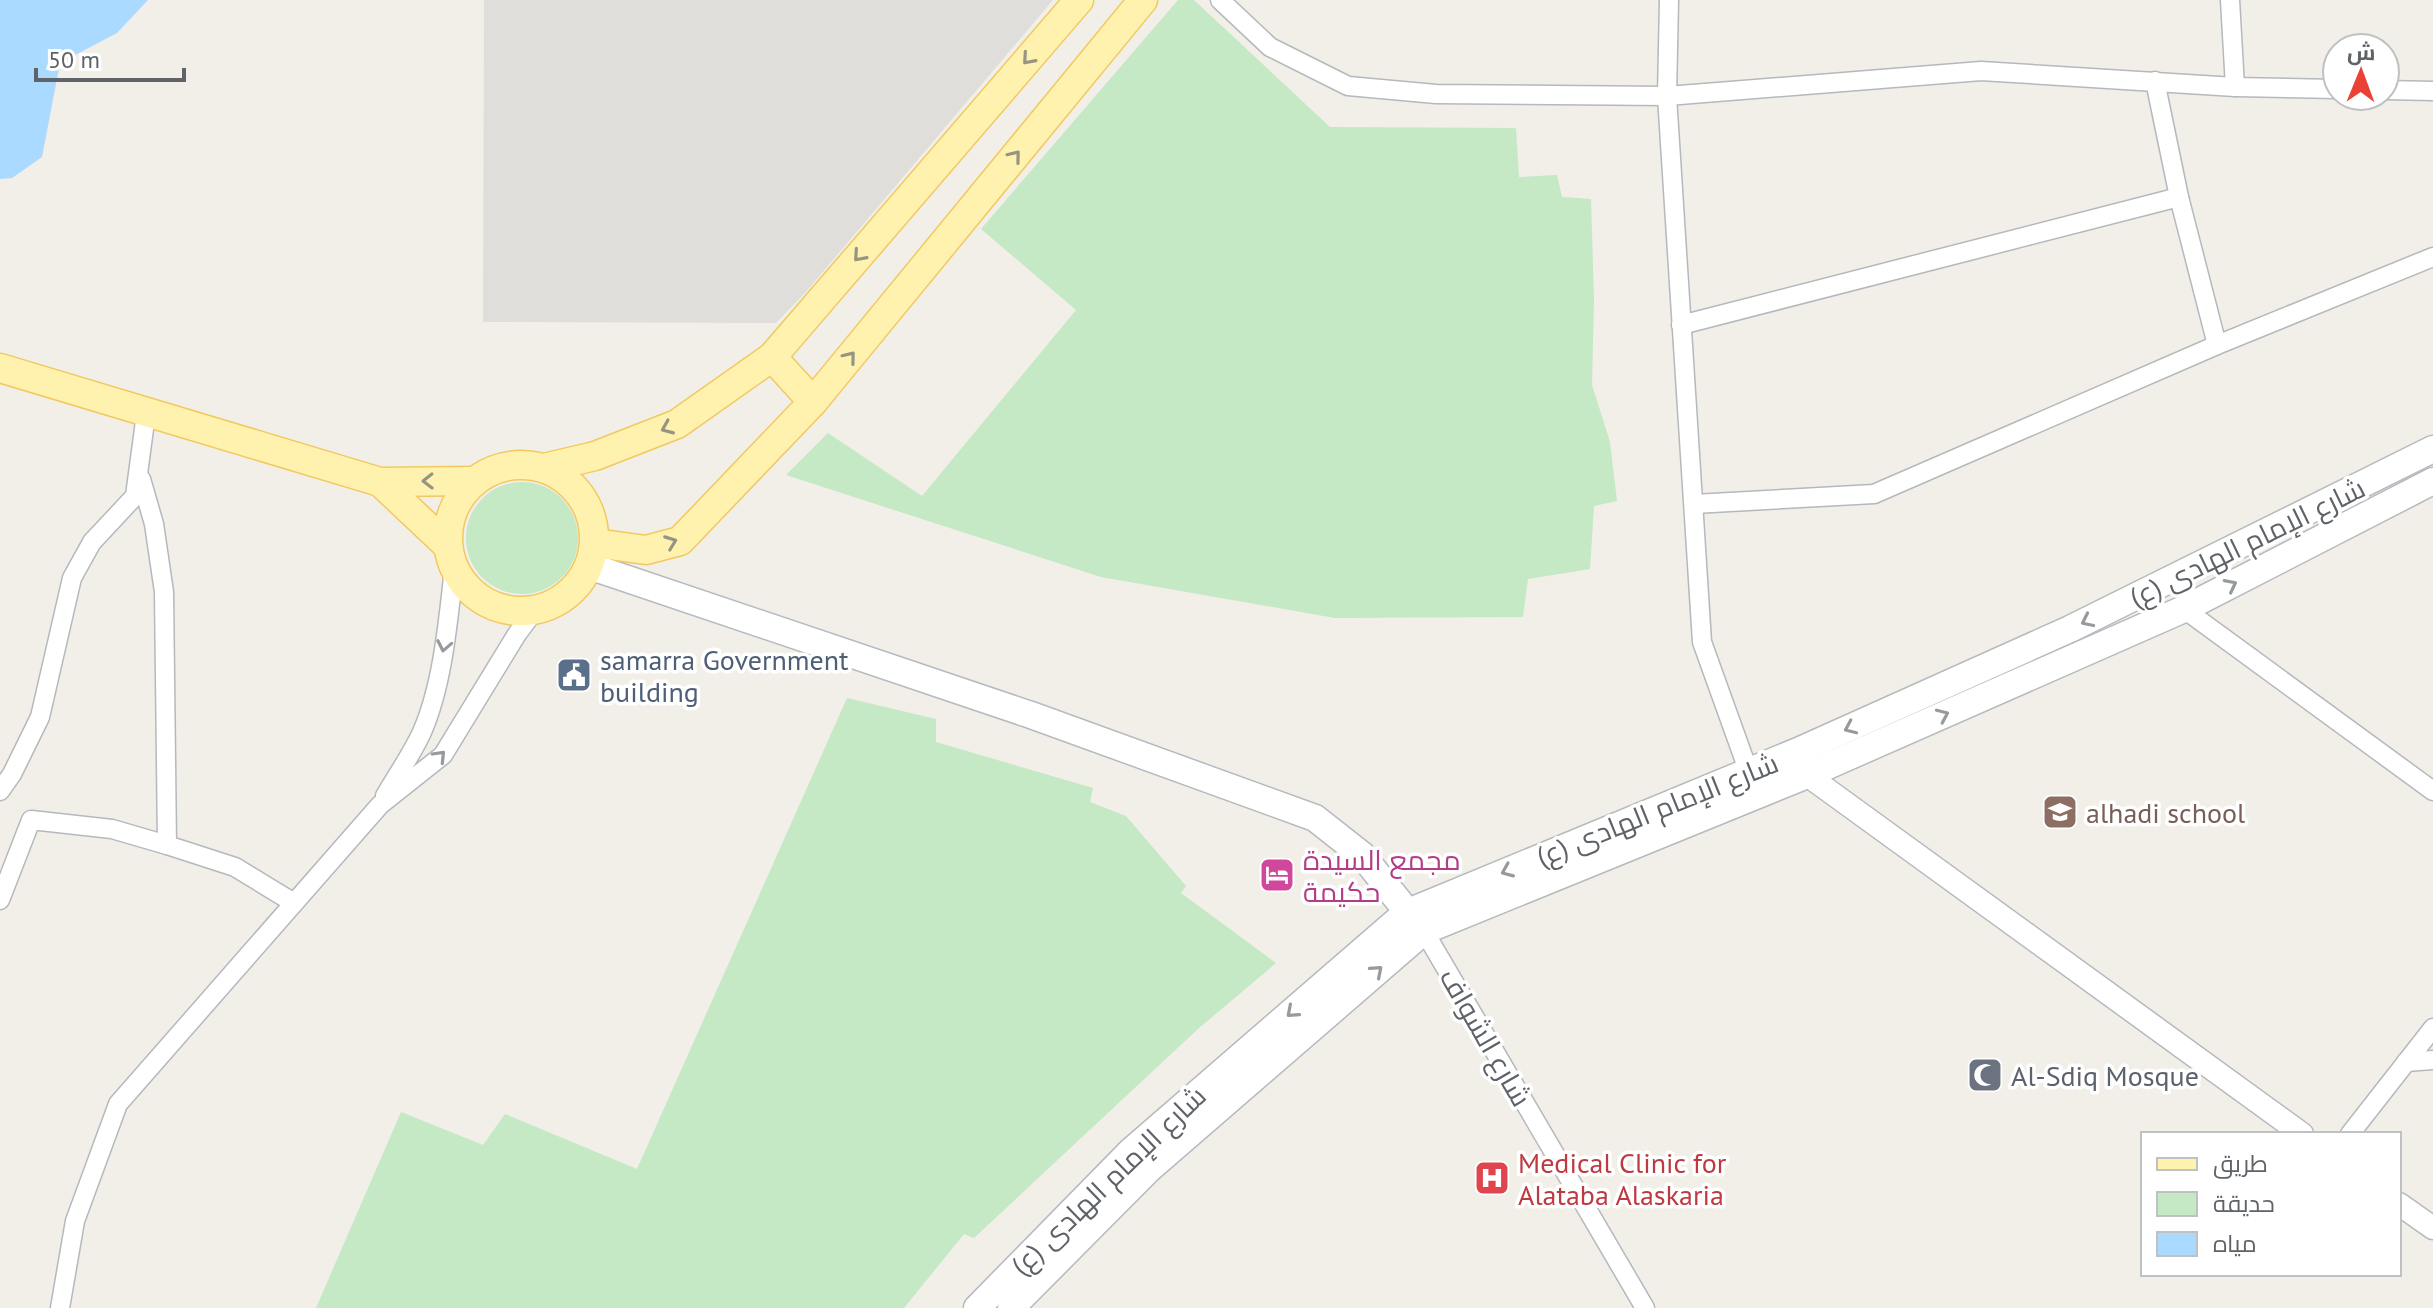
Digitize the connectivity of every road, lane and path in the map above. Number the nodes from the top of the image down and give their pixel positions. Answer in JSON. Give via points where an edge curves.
{"nodes":[{"id":1,"x":1079,"y":0,"type":"edge"},
{"id":2,"x":1143,"y":0,"type":"edge"},
{"id":3,"x":1220,"y":0,"type":"edge"},
{"id":4,"x":1669,"y":0,"type":"edge"},
{"id":5,"x":2230,"y":0,"type":"edge"},
{"id":6,"x":2155,"y":81,"type":"junction"},
{"id":7,"x":2235,"y":87,"type":"junction"},
{"id":8,"x":2321,"y":89,"type":"edge"},
{"id":9,"x":2401,"y":90,"type":"edge"},
{"id":10,"x":2433,"y":91,"type":"edge"},
{"id":11,"x":1667,"y":96,"type":"junction"},
{"id":12,"x":2179,"y":197,"type":"junction"},
{"id":13,"x":2433,"y":257,"type":"edge"},
{"id":14,"x":1681,"y":325,"type":"junction"},
{"id":15,"x":2217,"y":345,"type":"junction"},
{"id":16,"x":772,"y":357,"type":"junction"},
{"id":17,"x":0,"y":368,"type":"edge"},
{"id":18,"x":813,"y":402,"type":"junction"},
{"id":19,"x":146,"y":414,"type":"junction"},
{"id":20,"x":2433,"y":449,"type":"edge"},
{"id":21,"x":544,"y":468,"type":"junction"},
{"id":22,"x":137,"y":469,"type":"junction"},
{"id":23,"x":475,"y":481,"type":"junction"},
{"id":24,"x":2433,"y":481,"type":"edge"},
{"id":25,"x":380,"y":482,"type":"junction"},
{"id":26,"x":1694,"y":504,"type":"junction"},
{"id":27,"x":592,"y":555,"type":"junction"},
{"id":28,"x":451,"y":557,"type":"junction"},
{"id":29,"x":2184,"y":609,"type":"junction"},
{"id":30,"x":535,"y":610,"type":"junction"},
{"id":31,"x":1803,"y":763,"type":"junction"},
{"id":32,"x":1753,"y":783,"type":"junction"},
{"id":33,"x":0,"y":791,"type":"edge"},
{"id":34,"x":2433,"y":791,"type":"edge"},
{"id":35,"x":380,"y":805,"type":"junction"},
{"id":36,"x":167,"y":845,"type":"junction"},
{"id":37,"x":0,"y":900,"type":"edge"},
{"id":38,"x":294,"y":903,"type":"junction"},
{"id":39,"x":1415,"y":922,"type":"junction"},
{"id":40,"x":2433,"y":1028,"type":"edge"},
{"id":41,"x":2433,"y":1060,"type":"edge"},
{"id":42,"x":2406,"y":1062,"type":"junction"},
{"id":43,"x":2299,"y":1132,"type":"edge"},
{"id":44,"x":2352,"y":1132,"type":"edge"},
{"id":45,"x":2401,"y":1205,"type":"edge"},
{"id":46,"x":2433,"y":1228,"type":"edge"},
{"id":47,"x":60,"y":1308,"type":"edge"},
{"id":48,"x":977,"y":1308,"type":"edge"},
{"id":49,"x":1011,"y":1308,"type":"edge"},
{"id":50,"x":1645,"y":1308,"type":"edge"}],
"edges":[{"from":1,"to":16,"type":"main road","one_way":true},
{"from":18,"to":2,"type":"main road","one_way":true},
{"from":3,"to":11,"type":"street","via":[[1270,47],[1348,86],[1436,94]]},
{"from":4,"to":11,"type":"street"},
{"from":5,"to":7,"type":"street"},
{"from":6,"to":7,"type":"street"},
{"from":6,"to":11,"type":"street","via":[[1981,71]]},
{"from":6,"to":12,"type":"street"},
{"from":7,"to":8,"type":"street"},
{"from":9,"to":10,"type":"street"},
{"from":11,"to":14,"type":"street"},
{"from":12,"to":14,"type":"street"},
{"from":12,"to":15,"type":"street"},
{"from":13,"to":15,"type":"street"},
{"from":14,"to":26,"type":"street"},
{"from":15,"to":26,"type":"street","via":[[1874,494]]},
{"from":16,"to":18,"type":"main road"},
{"from":16,"to":21,"type":"main road","one_way":true,"via":[[677,424],[595,456]]},
{"from":17,"to":19,"type":"main road"},
{"from":27,"to":18,"type":"main road","one_way":true,"via":[[680,541]]},
{"from":19,"to":22,"type":"street"},
{"from":19,"to":25,"type":"main road"},
{"from":20,"to":31,"type":"main road","name":"شارع الإمام الهادی (ع)","one_way":true},
{"from":21,"to":23,"type":"main road","via":[[496,469]]},
{"from":21,"to":27,"type":"main road","via":[[582,497],[592,519]]},
{"from":22,"to":33,"type":"street","via":[[135,496],[92,542],[72,578],[40,717]]},
{"from":22,"to":36,"type":"street","via":[[154,524],[164,592]]},
{"from":23,"to":25,"type":"main road","one_way":true},
{"from":23,"to":28,"type":"main road","via":[[449,521]]},
{"from":29,"to":24,"type":"main road","name":"شارع الإمام الهادی (ع)","one_way":true},
{"from":25,"to":28,"type":"main road"},
{"from":26,"to":32,"type":"street","via":[[1702,642]]},
{"from":27,"to":30,"type":"main road","via":[[576,587],[558,602]]},
{"from":27,"to":39,"type":"main road","via":[[1315,818],[1362,855]]},
{"from":28,"to":30,"type":"main road","via":[[468,589],[488,603],[511,611]]},
{"from":28,"to":35,"type":"street","one_way":true,"via":[[445,640],[422,731]]},
{"from":31,"to":29,"type":"main road","name":"شارع الإمام الهادی (ع)","one_way":true},
{"from":29,"to":34,"type":"street"},
{"from":35,"to":30,"type":"street","one_way":true,"via":[[443,755]]},
{"from":31,"to":32,"type":"main road","name":"شارع الإمام الهادی (ع)"},
{"from":31,"to":43,"type":"street"},
{"from":32,"to":39,"type":"main road","name":"شارع الإمام الهادی (ع)"},
{"from":35,"to":38,"type":"street"},
{"from":36,"to":37,"type":"street","via":[[112,829],[31,820]]},
{"from":36,"to":38,"type":"street","via":[[235,867]]},
{"from":38,"to":47,"type":"street","via":[[118,1104],[75,1221]]},
{"from":39,"to":48,"type":"main road","name":"شارع الإمام الهادی (ع)","one_way":true,"via":[[1131,1151]]},
{"from":49,"to":39,"type":"main road","name":"شارع الإمام الهادی (ع)","one_way":true,"via":[[1148,1170]]},
{"from":39,"to":50,"type":"street","name":"شارع الشواف"},
{"from":40,"to":42,"type":"street"},
{"from":41,"to":42,"type":"street"},
{"from":42,"to":44,"type":"street"},
{"from":45,"to":46,"type":"street"}]}
